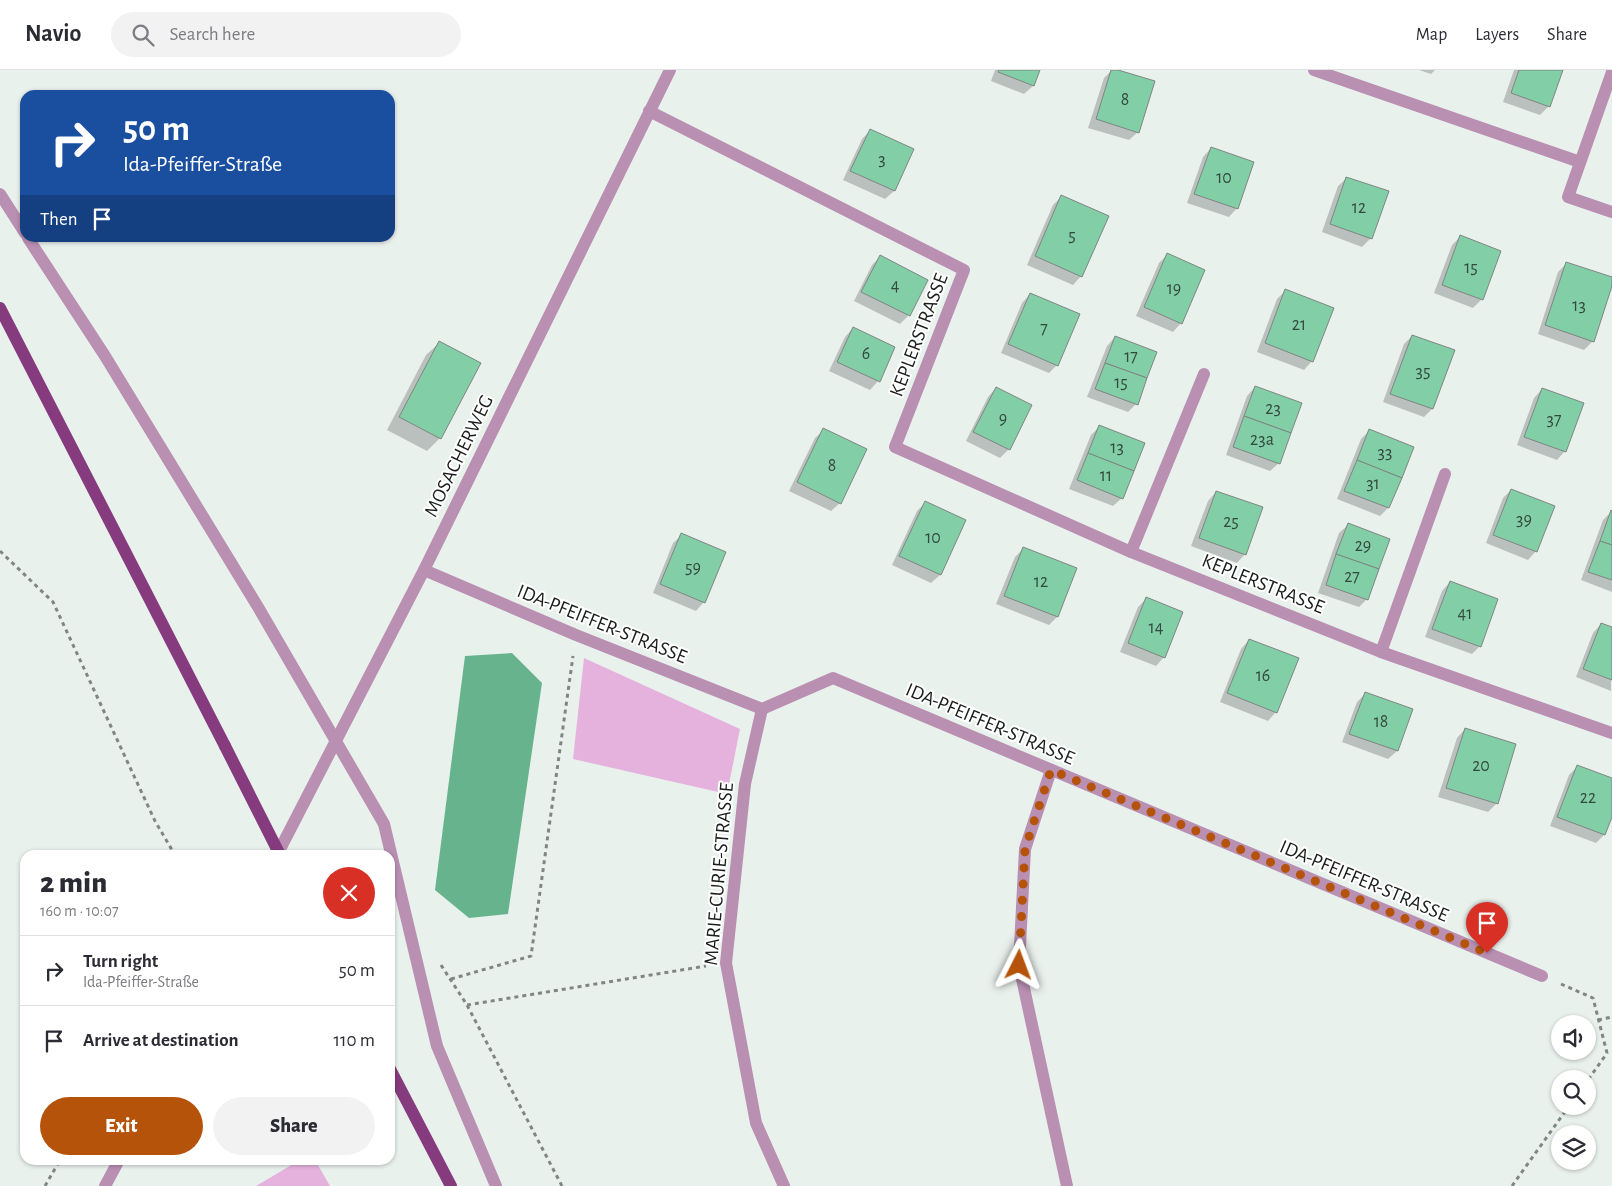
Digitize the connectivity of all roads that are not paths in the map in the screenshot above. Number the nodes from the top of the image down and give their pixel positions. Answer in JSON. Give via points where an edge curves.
{"nodes":[{"id":1,"x":670,"y":70,"type":"edge"},
{"id":2,"x":1315,"y":70,"type":"edge"},
{"id":3,"x":1612,"y":72,"type":"edge"},
{"id":4,"x":649,"y":111,"type":"junction"},
{"id":5,"x":1580,"y":162,"type":"junction"},
{"id":6,"x":0,"y":194,"type":"edge"},
{"id":7,"x":1612,"y":212,"type":"edge"},
{"id":8,"x":20,"y":225,"type":"edge"},
{"id":9,"x":31,"y":242,"type":"edge"},
{"id":10,"x":0,"y":308,"type":"edge"},
{"id":11,"x":1204,"y":374,"type":"dead end"},
{"id":12,"x":1445,"y":474,"type":"dead end"},
{"id":13,"x":1130,"y":552,"type":"junction"},
{"id":14,"x":424,"y":570,"type":"junction"},
{"id":15,"x":1381,"y":652,"type":"junction"},
{"id":16,"x":762,"y":709,"type":"junction"},
{"id":17,"x":1612,"y":733,"type":"edge"},
{"id":18,"x":336,"y":740,"type":"junction"},
{"id":19,"x":1051,"y":770,"type":"junction"},
{"id":20,"x":276,"y":850,"type":"edge"},
{"id":21,"x":281,"y":850,"type":"edge"},
{"id":22,"x":390,"y":850,"type":"edge"},
{"id":23,"x":395,"y":870,"type":"edge"},
{"id":24,"x":1542,"y":976,"type":"road end"},
{"id":25,"x":395,"y":1079,"type":"edge"},
{"id":26,"x":116,"y":1165,"type":"edge"},
{"id":27,"x":105,"y":1186,"type":"edge"},
{"id":28,"x":451,"y":1186,"type":"edge"},
{"id":29,"x":496,"y":1186,"type":"edge"},
{"id":30,"x":784,"y":1186,"type":"edge"},
{"id":31,"x":1067,"y":1186,"type":"edge"}],
"edges":[{"from":1,"to":4,"type":"street","name":"MOSACHERWEG"},
{"from":2,"to":5,"type":"street"},
{"from":3,"to":5,"type":"street"},
{"from":4,"to":13,"type":"street","name":"KEPLERSTRASSE","via":[[964,270],[896,447]]},
{"from":4,"to":14,"type":"street","name":"MOSACHERWEG"},
{"from":5,"to":7,"type":"street","via":[[1568,197]]},
{"from":6,"to":8,"type":"street"},
{"from":9,"to":18,"type":"street","via":[[258,606]]},
{"from":10,"to":20,"type":"main road","bridge":true},
{"from":11,"to":13,"type":"street"},
{"from":12,"to":15,"type":"street"},
{"from":13,"to":15,"type":"street","name":"KEPLERSTRASSE"},
{"from":14,"to":16,"type":"street","name":"IDA-PFEIFFER-STRASSE"},
{"from":14,"to":18,"type":"street","name":"MOSACHERWEG"},
{"from":15,"to":17,"type":"street","name":"KEPLERSTRASSE"},
{"from":16,"to":19,"type":"street","name":"IDA-PFEIFFER-STRASSE","via":[[833,678]]},
{"from":16,"to":30,"type":"street","name":"MARIE-CURIE-STRASSE","via":[[744,784],[726,963],[756,1124]]},
{"from":18,"to":21,"type":"street","name":"MOSACHERWEG"},
{"from":18,"to":22,"type":"street","via":[[384,824]]},
{"from":19,"to":24,"type":"street","name":"IDA-PFEIFFER-STRASSE"},
{"from":19,"to":31,"type":"street","via":[[1025,849],[1019,965]]},
{"from":23,"to":29,"type":"street","via":[[437,1046]]},
{"from":25,"to":28,"type":"main road"},
{"from":26,"to":27,"type":"street"}]}
